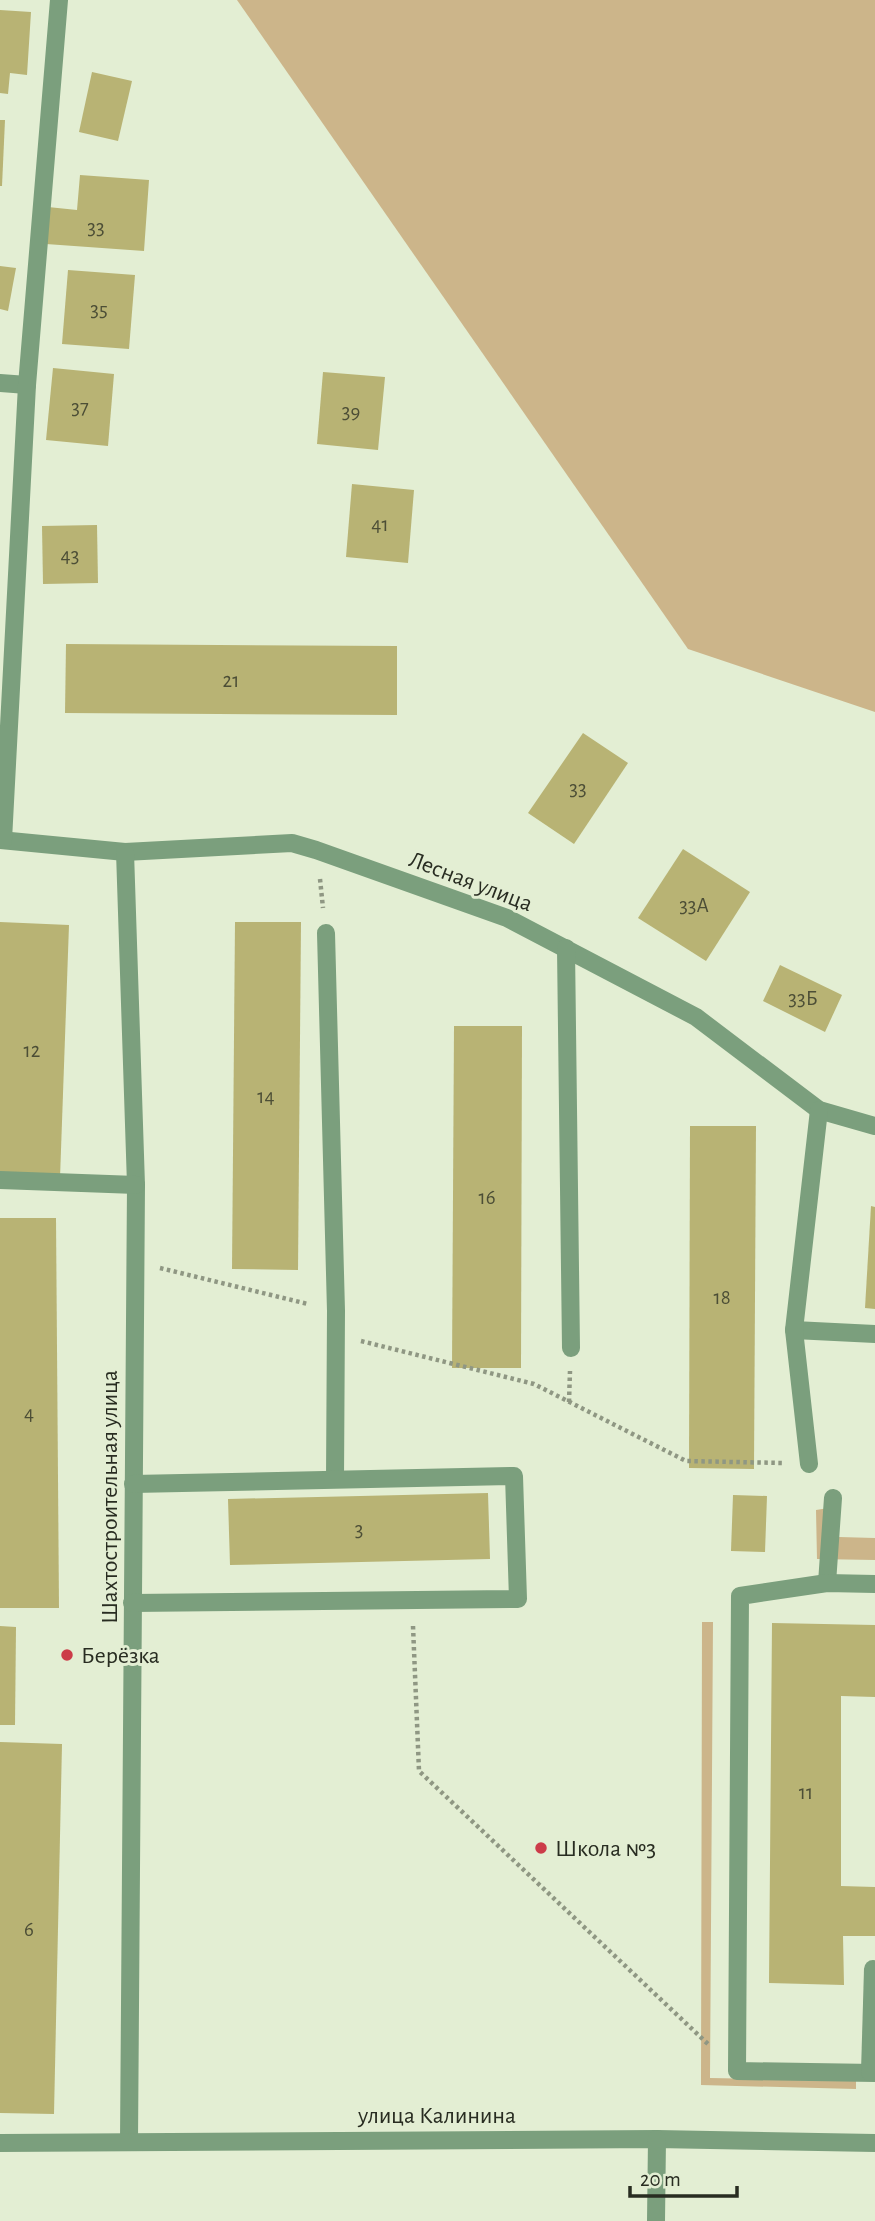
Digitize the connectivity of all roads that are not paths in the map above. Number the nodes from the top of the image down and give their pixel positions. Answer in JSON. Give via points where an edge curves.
{"nodes":[{"id":1,"x":59,"y":0,"type":"edge"},
{"id":2,"x":0,"y":383,"type":"edge"},
{"id":3,"x":27,"y":385,"type":"junction"},
{"id":4,"x":2,"y":840,"type":"edge"},
{"id":5,"x":125,"y":852,"type":"junction"},
{"id":6,"x":326,"y":933,"type":"road end"},
{"id":7,"x":566,"y":948,"type":"junction"},
{"id":8,"x":819,"y":1110,"type":"junction"},
{"id":9,"x":875,"y":1126,"type":"edge"},
{"id":10,"x":0,"y":1180,"type":"edge"},
{"id":11,"x":136,"y":1185,"type":"junction"},
{"id":12,"x":794,"y":1330,"type":"junction"},
{"id":13,"x":875,"y":1334,"type":"edge"},
{"id":14,"x":571,"y":1348,"type":"dead end"},
{"id":15,"x":809,"y":1464,"type":"road end"},
{"id":16,"x":335,"y":1479,"type":"junction"},
{"id":17,"x":133,"y":1484,"type":"junction"},
{"id":18,"x":833,"y":1498,"type":"dead end"},
{"id":19,"x":827,"y":1583,"type":"junction"},
{"id":20,"x":875,"y":1584,"type":"edge"},
{"id":21,"x":132,"y":1604,"type":"junction"},
{"id":22,"x":873,"y":1969,"type":"dead end"},
{"id":23,"x":872,"y":2072,"type":"edge"},
{"id":24,"x":657,"y":2139,"type":"junction"},
{"id":25,"x":129,"y":2142,"type":"junction"},
{"id":26,"x":0,"y":2143,"type":"edge"},
{"id":27,"x":875,"y":2143,"type":"edge"},
{"id":28,"x":656,"y":2221,"type":"edge"}],
"edges":[{"from":1,"to":3,"type":"street"},
{"from":2,"to":3,"type":"street"},
{"from":3,"to":4,"type":"street"},
{"from":4,"to":5,"type":"street","name":"Лесная улица"},
{"from":5,"to":7,"type":"street","name":"Лесная улица","via":[[292,843],[507,918]]},
{"from":5,"to":11,"type":"street","name":"Шахтостроительная улица"},
{"from":6,"to":16,"type":"street","via":[[336,1311]]},
{"from":7,"to":8,"type":"street","name":"Лесная улица","via":[[696,1017]]},
{"from":7,"to":14,"type":"street"},
{"from":8,"to":9,"type":"street","name":"Лесная улица"},
{"from":8,"to":12,"type":"street"},
{"from":10,"to":11,"type":"street"},
{"from":11,"to":17,"type":"street","name":"Шахтостроительная улица"},
{"from":12,"to":13,"type":"street"},
{"from":12,"to":15,"type":"street"},
{"from":16,"to":17,"type":"street"},
{"from":16,"to":21,"type":"street","via":[[514,1476],[518,1600]]},
{"from":17,"to":21,"type":"street","name":"Шахтостроительная улица"},
{"from":18,"to":19,"type":"street"},
{"from":19,"to":20,"type":"street"},
{"from":19,"to":23,"type":"street","via":[[740,1596],[737,2071]]},
{"from":21,"to":25,"type":"street","name":"Шахтостроительная улица"},
{"from":22,"to":23,"type":"street"},
{"from":24,"to":25,"type":"street","name":"улица Калинина"},
{"from":24,"to":27,"type":"street","name":"улица Калинина"},
{"from":24,"to":28,"type":"street"},
{"from":25,"to":26,"type":"street","name":"улица Калинина"}]}
